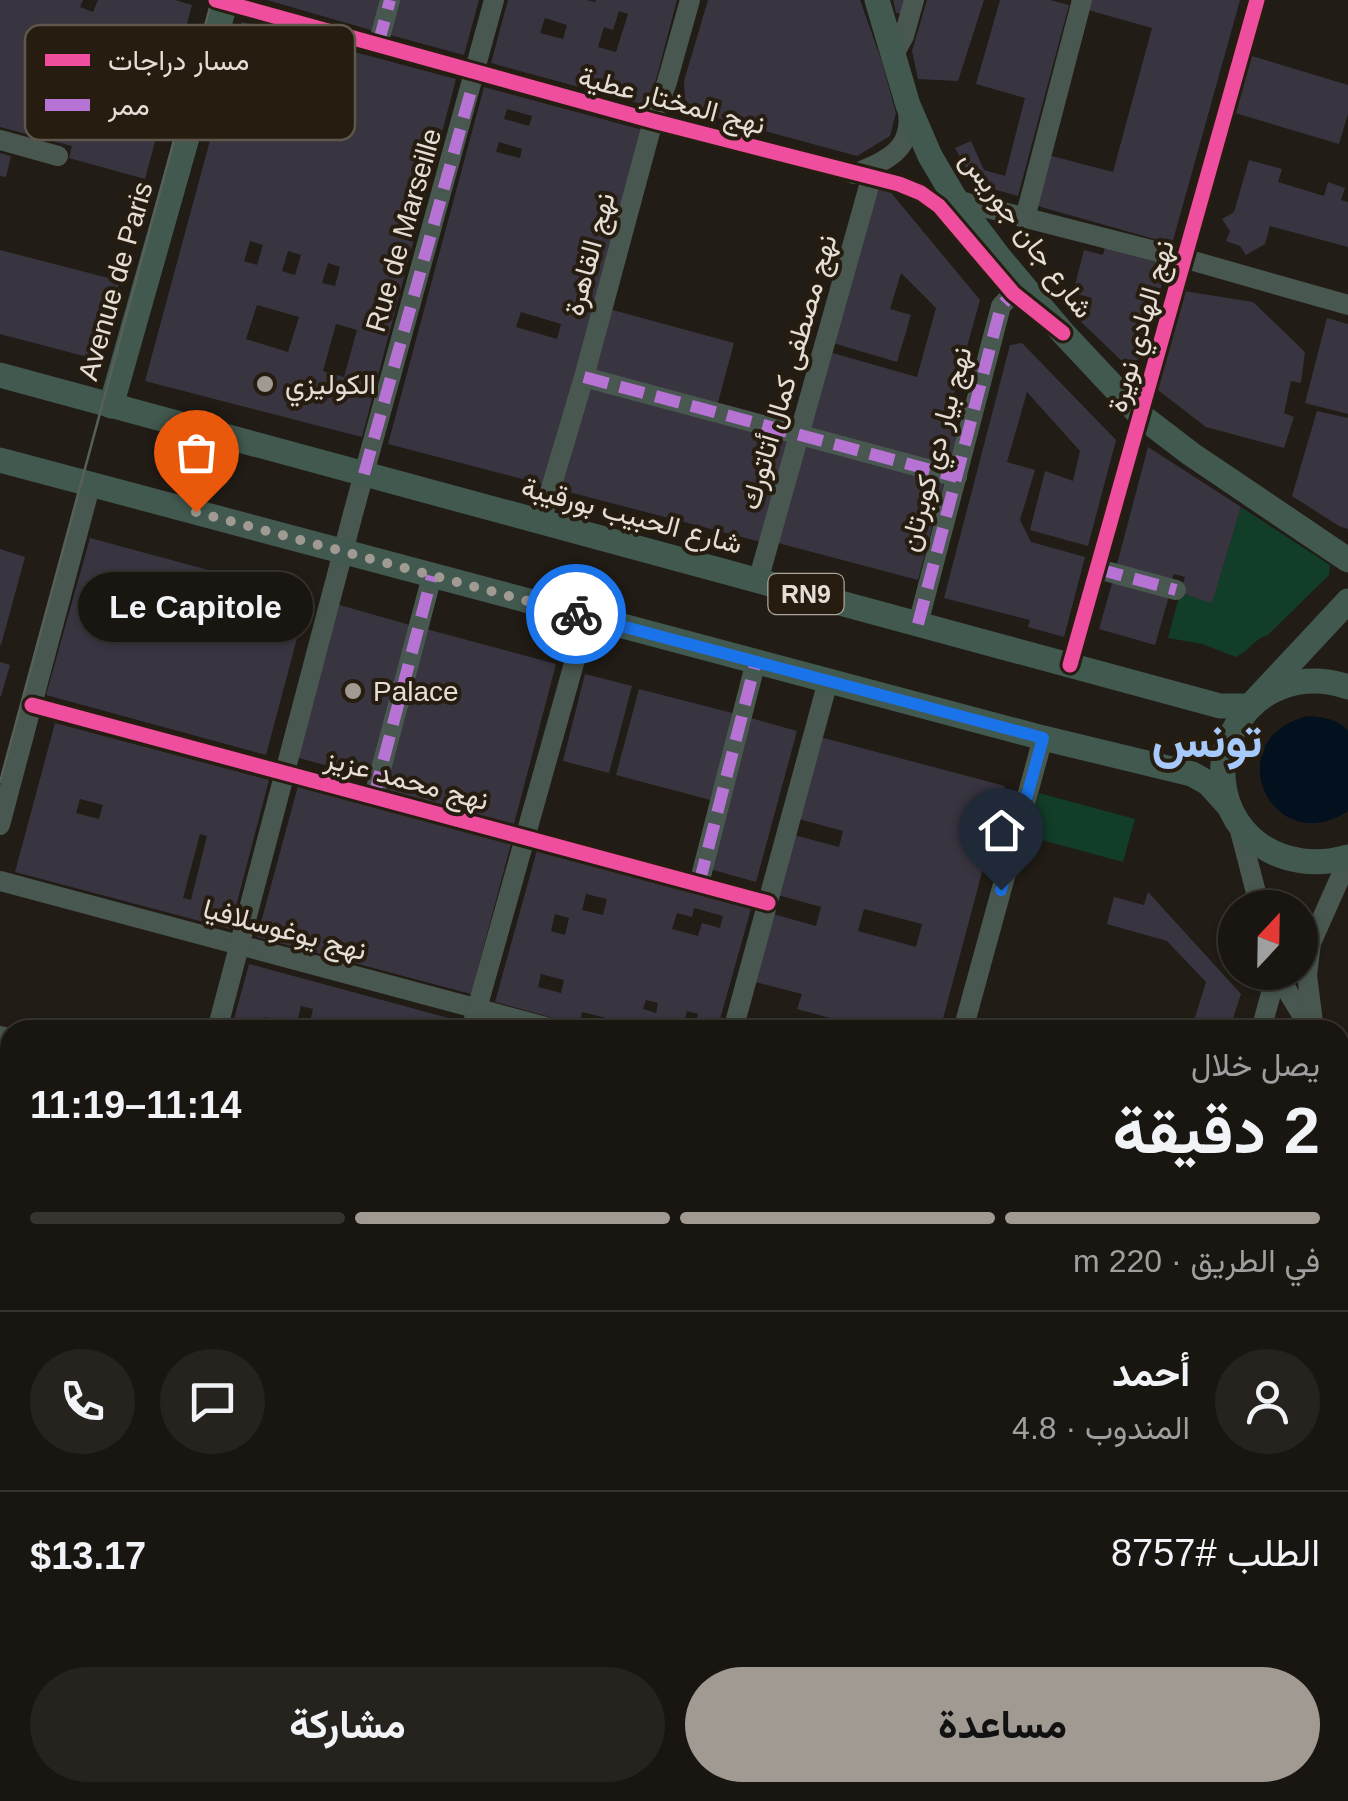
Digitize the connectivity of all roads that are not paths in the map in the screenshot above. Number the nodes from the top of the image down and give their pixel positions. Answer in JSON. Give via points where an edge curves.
{"nodes":[{"id":1,"x":390,"y":0,"type":"edge"},
{"id":2,"x":494,"y":0,"type":"edge"},
{"id":3,"x":690,"y":0,"type":"edge"},
{"id":4,"x":877,"y":0,"type":"edge"},
{"id":5,"x":914,"y":0,"type":"edge"},
{"id":6,"x":1082,"y":0,"type":"edge"},
{"id":7,"x":1258,"y":0,"type":"edge"},
{"id":8,"x":222,"y":1,"type":"edge"},
{"id":9,"x":307,"y":25,"type":"edge"},
{"id":10,"x":355,"y":39,"type":"edge"},
{"id":11,"x":378,"y":45,"type":"junction"},
{"id":12,"x":892,"y":58,"type":"junction"},
{"id":13,"x":476,"y":72,"type":"junction"},
{"id":14,"x":908,"y":105,"type":"junction"},
{"id":15,"x":653,"y":121,"type":"junction"},
{"id":16,"x":0,"y":140,"type":"edge"},
{"id":17,"x":184,"y":140,"type":"edge"},
{"id":18,"x":58,"y":156,"type":"dead end"},
{"id":19,"x":862,"y":176,"type":"junction"},
{"id":20,"x":956,"y":200,"type":"junction"},
{"id":21,"x":1025,"y":218,"type":"junction"},
{"id":22,"x":1186,"y":259,"type":"junction"},
{"id":23,"x":1013,"y":292,"type":"junction"},
{"id":24,"x":1348,"y":305,"type":"edge"},
{"id":25,"x":1063,"y":333,"type":"junction"},
{"id":26,"x":0,"y":376,"type":"edge"},
{"id":27,"x":584,"y":377,"type":"junction"},
{"id":28,"x":112,"y":406,"type":"junction"},
{"id":29,"x":1140,"y":415,"type":"junction"},
{"id":30,"x":799,"y":434,"type":"junction"},
{"id":31,"x":0,"y":460,"type":"edge"},
{"id":32,"x":364,"y":474,"type":"junction"},
{"id":33,"x":957,"y":477,"type":"junction"},
{"id":34,"x":91,"y":483,"type":"junction"},
{"id":35,"x":541,"y":522,"type":"junction"},
{"id":36,"x":341,"y":560,"type":"junction"},
{"id":37,"x":1348,"y":560,"type":"edge"},
{"id":38,"x":1098,"y":569,"type":"junction"},
{"id":39,"x":432,"y":576,"type":"junction"},
{"id":40,"x":758,"y":581,"type":"junction"},
{"id":41,"x":1176,"y":590,"type":"dead end"},
{"id":42,"x":1348,"y":601,"type":"edge"},
{"id":43,"x":586,"y":617,"type":"junction"},
{"id":44,"x":918,"y":624,"type":"junction"},
{"id":45,"x":756,"y":661,"type":"junction"},
{"id":46,"x":1070,"y":665,"type":"junction"},
{"id":47,"x":828,"y":681,"type":"junction"},
{"id":48,"x":1348,"y":688,"type":"edge"},
{"id":49,"x":32,"y":704,"type":"junction"},
{"id":50,"x":1250,"y":706,"type":"junction"},
{"id":51,"x":1043,"y":738,"type":"junction"},
{"id":52,"x":284,"y":772,"type":"junction"},
{"id":53,"x":374,"y":796,"type":"junction"},
{"id":54,"x":1233,"y":814,"type":"junction"},
{"id":55,"x":0,"y":825,"type":"edge"},
{"id":56,"x":525,"y":836,"type":"junction"},
{"id":57,"x":1348,"y":858,"type":"edge"},
{"id":58,"x":0,"y":881,"type":"edge"},
{"id":59,"x":699,"y":884,"type":"junction"},
{"id":60,"x":1255,"y":890,"type":"edge"},
{"id":61,"x":768,"y":903,"type":"junction"},
{"id":62,"x":237,"y":945,"type":"junction"},
{"id":63,"x":1272,"y":990,"type":"edge"},
{"id":64,"x":1287,"y":990,"type":"edge"},
{"id":65,"x":476,"y":1008,"type":"junction"},
{"id":66,"x":218,"y":1020,"type":"edge"},
{"id":67,"x":473,"y":1020,"type":"edge"},
{"id":68,"x":520,"y":1020,"type":"edge"},
{"id":69,"x":736,"y":1020,"type":"edge"},
{"id":70,"x":967,"y":1020,"type":"edge"},
{"id":71,"x":1264,"y":1020,"type":"edge"},
{"id":72,"x":1306,"y":1020,"type":"edge"},
{"id":73,"x":1312,"y":1020,"type":"edge"}],
"edges":[{"from":1,"to":11,"type":"street"},
{"from":2,"to":13,"type":"street","name":"Rue de Marseille"},
{"from":3,"to":15,"type":"street","name":"نهج القاهرة"},
{"from":4,"to":12,"type":"main road","name":"شارع جان جوريس"},
{"from":5,"to":12,"type":"street"},
{"from":6,"to":21,"type":"street"},
{"from":7,"to":22,"type":"street","name":"نهج الهادي نويرة"},
{"from":8,"to":9,"type":"street","name":"نهج المختار عطية"},
{"from":10,"to":11,"type":"street","name":"نهج المختار عطية"},
{"from":11,"to":13,"type":"street","name":"نهج المختار عطية"},
{"from":12,"to":14,"type":"main road","name":"شارع جان جوريس"},
{"from":13,"to":15,"type":"street","name":"نهج المختار عطية"},
{"from":13,"to":32,"type":"street","name":"Rue de Marseille"},
{"from":14,"to":19,"type":"street","via":[[906,141]]},
{"from":14,"to":20,"type":"main road","name":"شارع جان جوريس"},
{"from":15,"to":19,"type":"street","name":"نهج المختار عطية"},
{"from":15,"to":27,"type":"street","name":"نهج القاهرة"},
{"from":16,"to":18,"type":"street"},
{"from":17,"to":28,"type":"main road","name":"Avenue de Paris"},
{"from":19,"to":23,"type":"street","name":"نهج المختار عطية","via":[[922,192]]},
{"from":19,"to":30,"type":"street","name":"نهج مصطفى كمال أتاتورك"},
{"from":20,"to":21,"type":"street"},
{"from":20,"to":25,"type":"main road","name":"شارع جان جوريس"},
{"from":21,"to":22,"type":"street"},
{"from":22,"to":24,"type":"street"},
{"from":22,"to":29,"type":"street","name":"نهج الهادي نويرة"},
{"from":23,"to":25,"type":"street","name":"نهج المختار عطية"},
{"from":23,"to":33,"type":"street","name":"نهج بيار دي كوبرتان","via":[[1001,306]]},
{"from":25,"to":29,"type":"main road","name":"شارع جان جوريس"},
{"from":26,"to":28,"type":"main road","name":"شارع الحبيب بورقيبة"},
{"from":27,"to":30,"type":"street"},
{"from":27,"to":35,"type":"street","name":"نهج القاهرة"},
{"from":28,"to":32,"type":"main road","name":"شارع الحبيب بورقيبة"},
{"from":29,"to":37,"type":"main road","name":"شارع جان جوريس"},
{"from":29,"to":38,"type":"street","name":"نهج الهادي نويرة"},
{"from":30,"to":33,"type":"street"},
{"from":30,"to":40,"type":"street","name":"نهج مصطفى كمال أتاتورك"},
{"from":31,"to":34,"type":"main road"},
{"from":32,"to":35,"type":"main road","name":"شارع الحبيب بورقيبة","number":"RN9"},
{"from":32,"to":36,"type":"street","name":"Rue de Marseille"},
{"from":33,"to":44,"type":"street","name":"نهج بيار دي كوبرتان"},
{"from":34,"to":36,"type":"main road"},
{"from":34,"to":49,"type":"street"},
{"from":35,"to":40,"type":"main road","name":"شارع الحبيب بورقيبة","number":"RN9"},
{"from":36,"to":39,"type":"main road"},
{"from":36,"to":52,"type":"street","name":"Rue de Marseille"},
{"from":38,"to":41,"type":"street"},
{"from":38,"to":46,"type":"street","name":"نهج الهادي نويرة"},
{"from":39,"to":43,"type":"main road"},
{"from":39,"to":53,"type":"street"},
{"from":40,"to":44,"type":"main road","name":"شارع الحبيب بورقيبة","number":"RN9"},
{"from":42,"to":50,"type":"main road"},
{"from":43,"to":45,"type":"main road"},
{"from":43,"to":56,"type":"street"},
{"from":44,"to":46,"type":"main road","name":"شارع الحبيب بورقيبة","number":"RN9"},
{"from":45,"to":47,"type":"main road"},
{"from":45,"to":59,"type":"street"},
{"from":46,"to":50,"type":"main road","name":"شارع الحبيب بورقيبة","number":"RN9","via":[[1220,706]]},
{"from":47,"to":51,"type":"main road"},
{"from":47,"to":61,"type":"street"},
{"from":48,"to":50,"type":"main road","via":[[1294,682]]},
{"from":49,"to":52,"type":"street","name":"نهج محمد عزيز"},
{"from":49,"to":55,"type":"street"},
{"from":50,"to":54,"type":"main road","via":[[1223,762]]},
{"from":51,"to":54,"type":"main road","via":[[1192,774]]},
{"from":51,"to":70,"type":"street"},
{"from":52,"to":53,"type":"street","name":"نهج محمد عزيز"},
{"from":52,"to":62,"type":"street","name":"Rue de Marseille"},
{"from":53,"to":56,"type":"street","name":"نهج محمد عزيز"},
{"from":54,"to":57,"type":"main road","via":[[1248,836],[1278,856],[1314,863]]},
{"from":54,"to":60,"type":"street"},
{"from":56,"to":59,"type":"street","name":"نهج محمد عزيز"},
{"from":56,"to":65,"type":"street"},
{"from":57,"to":73,"type":"street","via":[[1311,943],[1306,975]]},
{"from":58,"to":62,"type":"street","name":"نهج يوغوسلافيا"},
{"from":59,"to":61,"type":"street","name":"نهج محمد عزيز"},
{"from":61,"to":69,"type":"street"},
{"from":62,"to":65,"type":"street","name":"نهج يوغوسلافيا"},
{"from":62,"to":66,"type":"street","name":"Rue de Marseille"},
{"from":63,"to":71,"type":"street"},
{"from":64,"to":72,"type":"street"},
{"from":65,"to":67,"type":"street"},
{"from":65,"to":68,"type":"street","name":"نهج يوغوسلافيا"}]}
